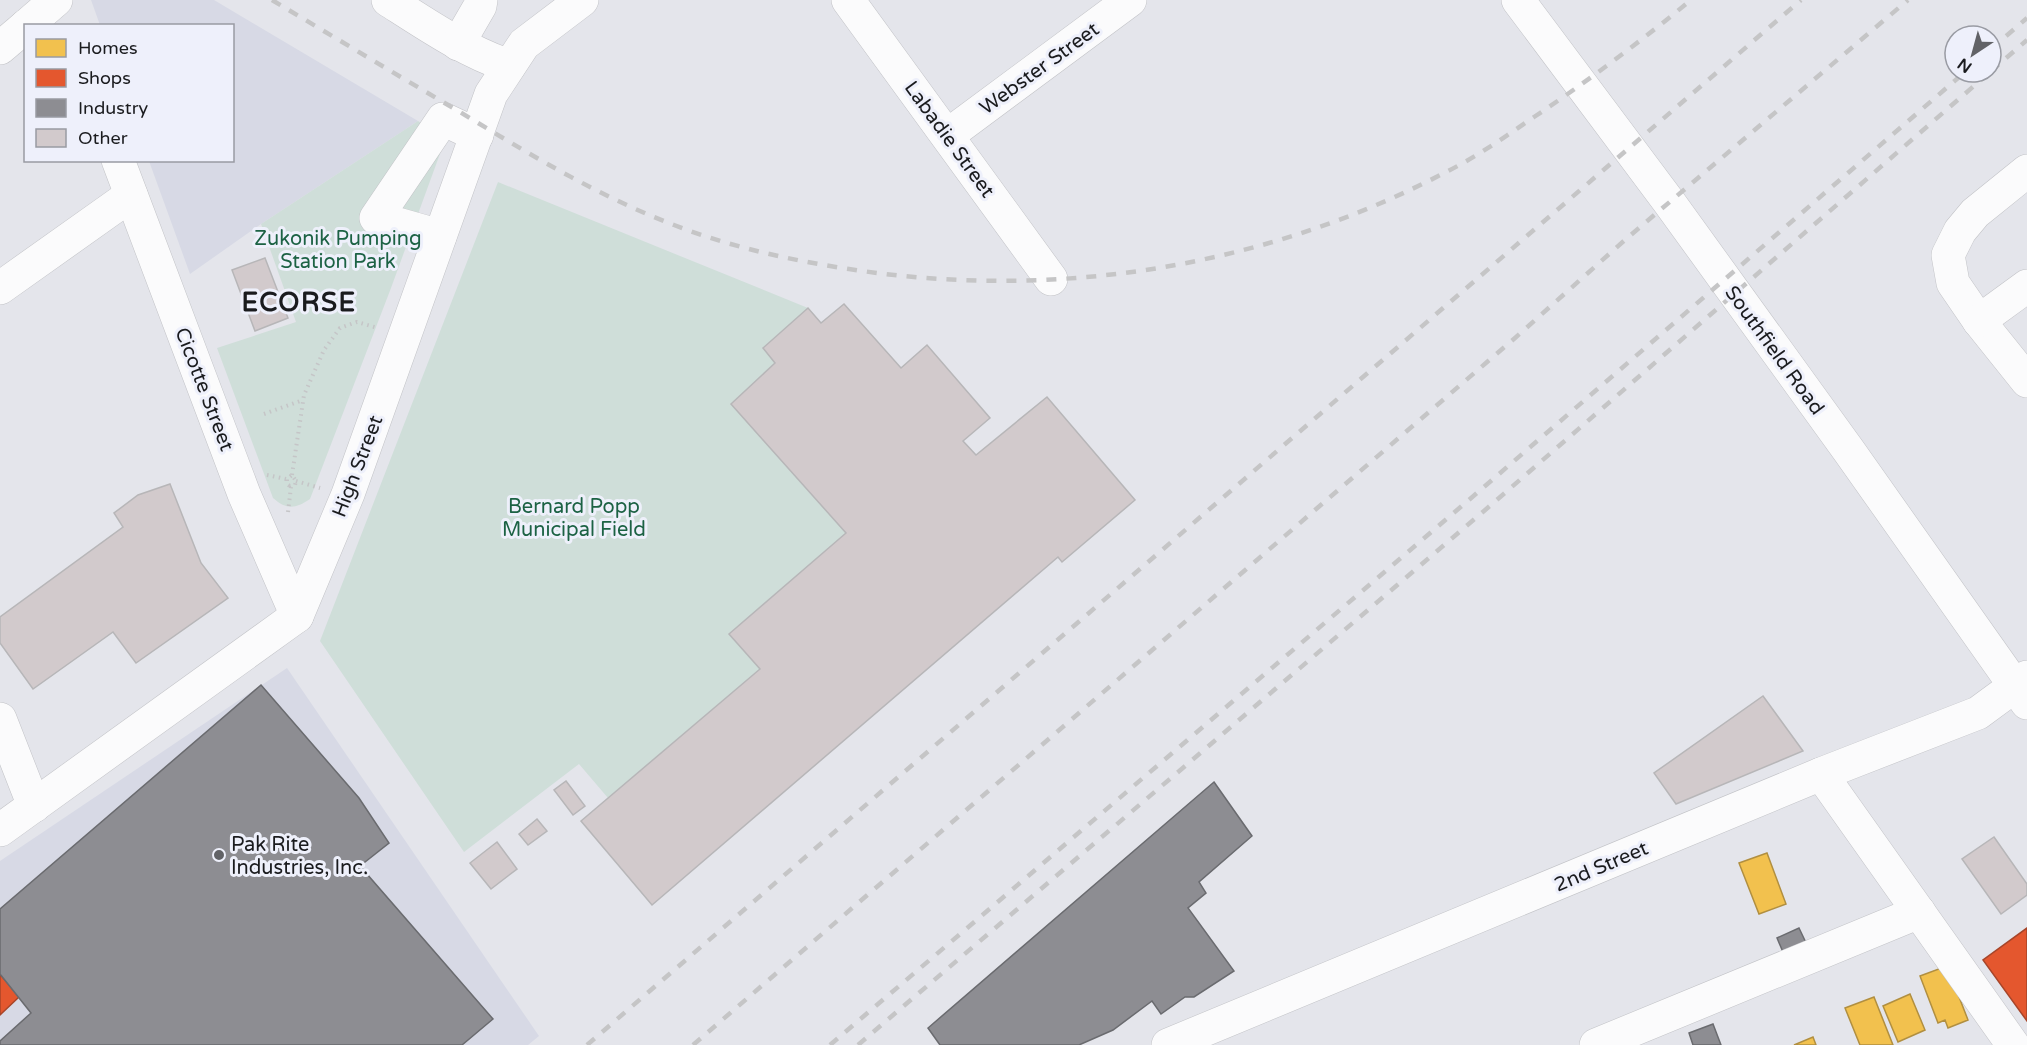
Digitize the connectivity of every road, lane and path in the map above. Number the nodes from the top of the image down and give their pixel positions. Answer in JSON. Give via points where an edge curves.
{"nodes":[{"id":1,"x":57,"y":0,"type":"edge"},
{"id":2,"x":388,"y":0,"type":"edge"},
{"id":3,"x":481,"y":0,"type":"edge"},
{"id":4,"x":582,"y":0,"type":"edge"},
{"id":5,"x":848,"y":0,"type":"edge"},
{"id":6,"x":1130,"y":0,"type":"edge"},
{"id":7,"x":1518,"y":0,"type":"edge"},
{"id":8,"x":28,"y":24,"type":"edge"},
{"id":9,"x":66,"y":24,"type":"edge"},
{"id":10,"x":24,"y":28,"type":"edge"},
{"id":11,"x":458,"y":44,"type":"junction"},
{"id":12,"x":0,"y":48,"type":"edge"},
{"id":13,"x":508,"y":66,"type":"junction"},
{"id":14,"x":477,"y":135,"type":"junction"},
{"id":15,"x":948,"y":135,"type":"junction"},
{"id":16,"x":119,"y":162,"type":"edge"},
{"id":17,"x":2027,"y":171,"type":"edge"},
{"id":18,"x":131,"y":195,"type":"junction"},
{"id":19,"x":440,"y":236,"type":"junction"},
{"id":20,"x":1052,"y":279,"type":"dead end"},
{"id":21,"x":2027,"y":286,"type":"edge"},
{"id":22,"x":0,"y":288,"type":"edge"},
{"id":23,"x":1979,"y":321,"type":"junction"},
{"id":24,"x":381,"y":328,"type":"dead end"},
{"id":25,"x":2027,"y":381,"type":"edge"},
{"id":26,"x":303,"y":400,"type":"junction"},
{"id":27,"x":264,"y":414,"type":"dead end"},
{"id":28,"x":258,"y":472,"type":"dead end"},
{"id":29,"x":292,"y":475,"type":"junction"},
{"id":30,"x":287,"y":479,"type":"junction"},
{"id":31,"x":296,"y":481,"type":"junction"},
{"id":32,"x":291,"y":487,"type":"junction"},
{"id":33,"x":320,"y":488,"type":"dead end"},
{"id":34,"x":288,"y":512,"type":"dead end"},
{"id":35,"x":297,"y":616,"type":"junction"},
{"id":36,"x":2023,"y":689,"type":"edge"},
{"id":37,"x":0,"y":719,"type":"edge"},
{"id":38,"x":1821,"y":774,"type":"junction"},
{"id":39,"x":34,"y":806,"type":"junction"},
{"id":40,"x":0,"y":830,"type":"edge"},
{"id":41,"x":1919,"y":912,"type":"junction"},
{"id":42,"x":1168,"y":1045,"type":"edge"},
{"id":43,"x":1596,"y":1045,"type":"edge"},
{"id":44,"x":2013,"y":1045,"type":"edge"}],
"edges":[{"from":1,"to":8,"type":"street"},
{"from":1,"to":9,"type":"street"},
{"from":2,"to":11,"type":"street"},
{"from":3,"to":11,"type":"street"},
{"from":4,"to":13,"type":"street","name":"High Street","via":[[524,44]]},
{"from":5,"to":15,"type":"street","name":"Labadie Street"},
{"from":6,"to":15,"type":"street","name":"Webster Street"},
{"from":7,"to":36,"type":"street","name":"Southfield Road"},
{"from":10,"to":12,"type":"street"},
{"from":11,"to":13,"type":"street"},
{"from":13,"to":14,"type":"street","name":"High Street","via":[[491,94]]},
{"from":14,"to":19,"type":"street","name":"High Street"},
{"from":14,"to":19,"type":"street","via":[[443,119],[376,218]]},
{"from":15,"to":20,"type":"street","name":"Labadie Street"},
{"from":16,"to":18,"type":"street","name":"Cicotte Street"},
{"from":17,"to":23,"type":"street","via":[[1975,213],[1959,231],[1948,255],[1953,283]]},
{"from":18,"to":22,"type":"street"},
{"from":18,"to":35,"type":"street","name":"Cicotte Street","via":[[244,494]]},
{"from":19,"to":35,"type":"street","name":"High Street","via":[[348,494]]},
{"from":21,"to":23,"type":"street"},
{"from":23,"to":25,"type":"street"},
{"from":24,"to":26,"type":"path","via":[[357,322],[340,328],[324,350]]},
{"from":26,"to":27,"type":"path"},
{"from":26,"to":29,"type":"path"},
{"from":28,"to":30,"type":"path"},
{"from":29,"to":30,"type":"path"},
{"from":29,"to":31,"type":"path"},
{"from":30,"to":32,"type":"path"},
{"from":31,"to":32,"type":"path"},
{"from":31,"to":33,"type":"path"},
{"from":32,"to":34,"type":"path"},
{"from":35,"to":39,"type":"street"},
{"from":36,"to":38,"type":"street","name":"2nd Street","via":[[1978,713]]},
{"from":37,"to":39,"type":"street"},
{"from":38,"to":41,"type":"street"},
{"from":38,"to":42,"type":"street","name":"2nd Street"},
{"from":39,"to":40,"type":"street"},
{"from":41,"to":43,"type":"street"},
{"from":41,"to":44,"type":"street"}]}
